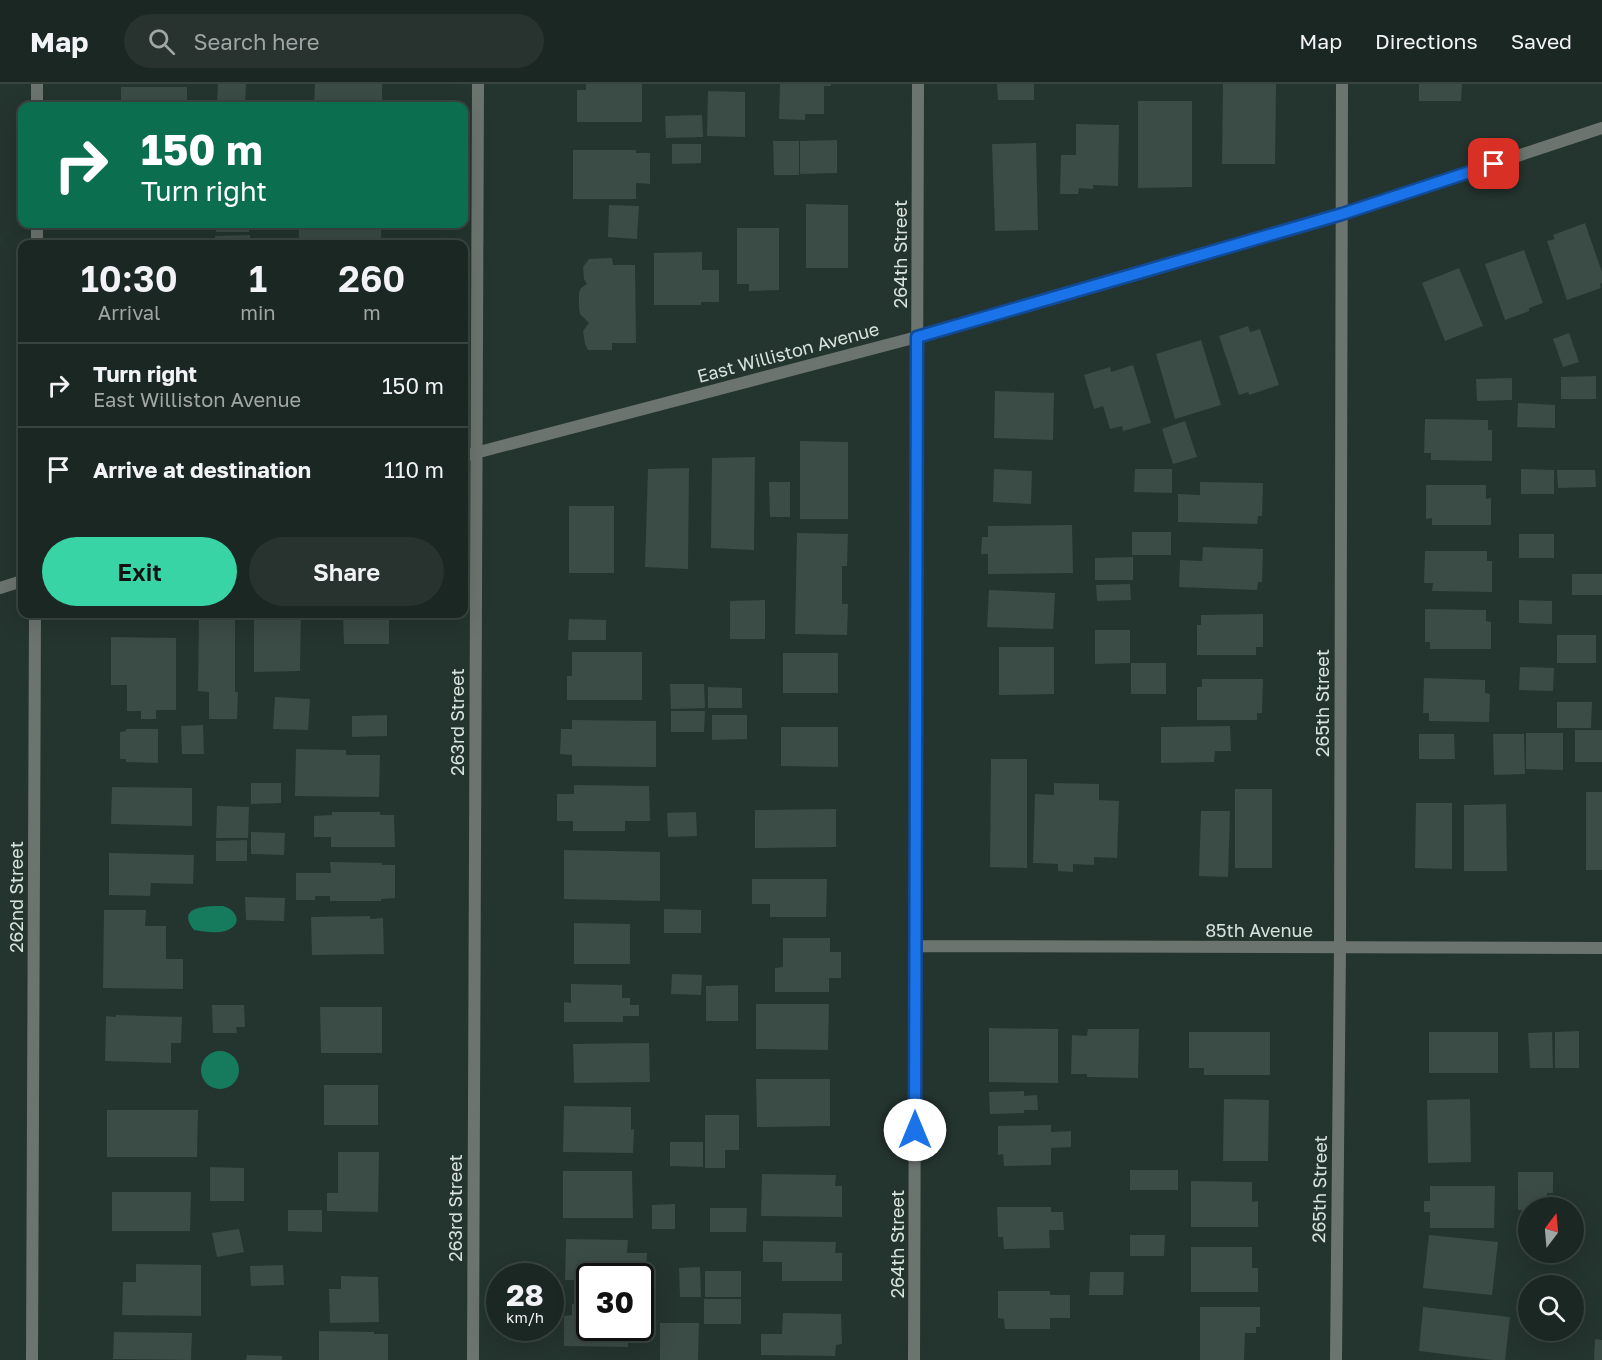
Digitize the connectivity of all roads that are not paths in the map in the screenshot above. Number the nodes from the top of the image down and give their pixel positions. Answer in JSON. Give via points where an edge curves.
{"nodes":[{"id":1,"x":37,"y":84,"type":"edge"},
{"id":2,"x":478,"y":84,"type":"edge"},
{"id":3,"x":918,"y":84,"type":"edge"},
{"id":4,"x":1342,"y":84,"type":"edge"},
{"id":5,"x":37,"y":102,"type":"edge"},
{"id":6,"x":1602,"y":128,"type":"edge"},
{"id":7,"x":1342,"y":214,"type":"junction"},
{"id":8,"x":917,"y":337,"type":"junction"},
{"id":9,"x":470,"y":454,"type":"edge"},
{"id":10,"x":18,"y":582,"type":"edge"},
{"id":11,"x":0,"y":588,"type":"edge"},
{"id":12,"x":35,"y":618,"type":"edge"},
{"id":13,"x":916,"y":946,"type":"junction"},
{"id":14,"x":1340,"y":948,"type":"junction"},
{"id":15,"x":1602,"y":948,"type":"edge"},
{"id":16,"x":32,"y":1360,"type":"edge"},
{"id":17,"x":473,"y":1360,"type":"edge"},
{"id":18,"x":914,"y":1360,"type":"edge"},
{"id":19,"x":1336,"y":1360,"type":"edge"}],
"edges":[{"from":1,"to":5,"type":"street"},
{"from":2,"to":9,"type":"street","name":"263rd Street"},
{"from":3,"to":8,"type":"street","name":"264th Street"},
{"from":4,"to":7,"type":"street","name":"265th Street"},
{"from":6,"to":7,"type":"street","name":"East Williston Avenue"},
{"from":7,"to":8,"type":"street","name":"East Williston Avenue"},
{"from":7,"to":14,"type":"street","name":"265th Street"},
{"from":8,"to":9,"type":"street","name":"East Williston Avenue"},
{"from":8,"to":13,"type":"street","name":"264th Street"},
{"from":9,"to":17,"type":"street","name":"263rd Street"},
{"from":10,"to":11,"type":"street"},
{"from":12,"to":16,"type":"street","name":"262nd Street"},
{"from":13,"to":14,"type":"street","name":"85th Avenue"},
{"from":13,"to":18,"type":"street","name":"264th Street"},
{"from":14,"to":15,"type":"street","name":"85th Avenue"},
{"from":14,"to":19,"type":"street","name":"265th Street"}]}
